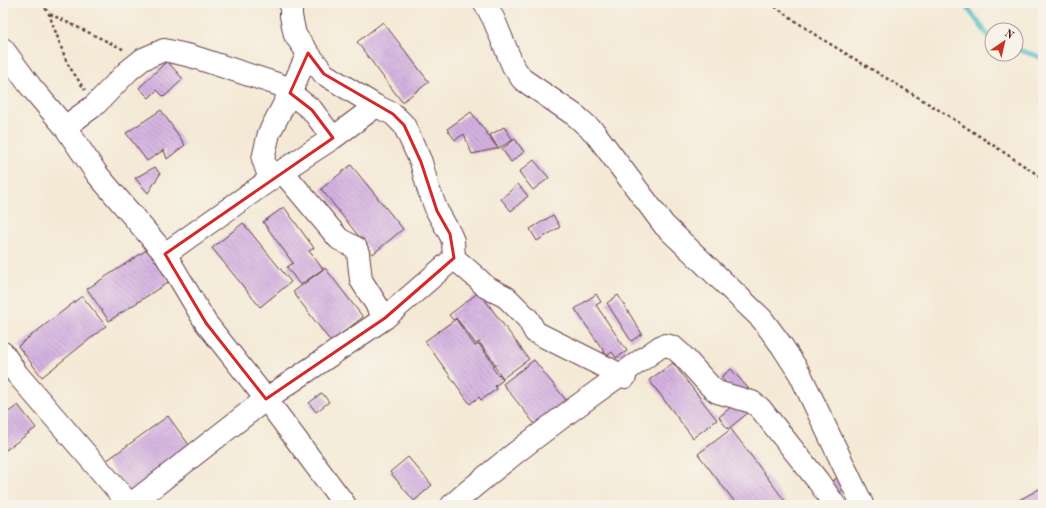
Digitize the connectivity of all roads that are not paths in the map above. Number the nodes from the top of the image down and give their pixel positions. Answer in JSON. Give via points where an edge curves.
{"nodes":[{"id":1,"x":291,"y":3,"type":"edge"},
{"id":2,"x":485,"y":3,"type":"edge"},
{"id":3,"x":3,"y":49,"type":"edge"},
{"id":4,"x":308,"y":53,"type":"junction"},
{"id":5,"x":290,"y":93,"type":"junction"},
{"id":6,"x":376,"y":106,"type":"junction"},
{"id":7,"x":65,"y":127,"type":"junction"},
{"id":8,"x":333,"y":138,"type":"junction"},
{"id":9,"x":276,"y":175,"type":"junction"},
{"id":10,"x":165,"y":254,"type":"junction"},
{"id":11,"x":454,"y":258,"type":"junction"},
{"id":12,"x":385,"y":318,"type":"junction"},
{"id":13,"x":3,"y":353,"type":"edge"},
{"id":14,"x":622,"y":376,"type":"junction"},
{"id":15,"x":266,"y":400,"type":"junction"},
{"id":16,"x":130,"y":505,"type":"edge"},
{"id":17,"x":345,"y":505,"type":"edge"},
{"id":18,"x":452,"y":505,"type":"edge"},
{"id":19,"x":829,"y":505,"type":"edge"},
{"id":20,"x":863,"y":505,"type":"edge"}],
"edges":[{"from":1,"to":4,"type":"street","via":[[295,35]]},
{"from":2,"to":20,"type":"street","via":[[513,66],[522,79],[576,116],[594,133],[664,225],[762,319],[800,374]]},
{"from":3,"to":7,"type":"street"},
{"from":4,"to":5,"type":"street"},
{"from":4,"to":6,"type":"street","via":[[324,74]]},
{"from":5,"to":7,"type":"street","via":[[280,85],[191,56],[164,50],[143,59],[95,105]]},
{"from":5,"to":8,"type":"street","via":[[312,110]]},
{"from":5,"to":9,"type":"street","via":[[269,133],[263,159]]},
{"from":6,"to":8,"type":"street"},
{"from":6,"to":11,"type":"street","via":[[393,114],[404,125],[421,162],[437,211],[453,241]]},
{"from":7,"to":10,"type":"street","via":[[97,174]]},
{"from":8,"to":9,"type":"street"},
{"from":9,"to":10,"type":"street"},
{"from":9,"to":12,"type":"street","via":[[339,239],[356,248],[361,280]]},
{"from":10,"to":15,"type":"street","via":[[206,322]]},
{"from":11,"to":12,"type":"street"},
{"from":11,"to":14,"type":"street","via":[[486,287],[506,297],[528,319],[535,332]]},
{"from":12,"to":15,"type":"street"},
{"from":13,"to":16,"type":"street","via":[[17,374]]},
{"from":14,"to":18,"type":"street","via":[[535,438]]},
{"from":14,"to":19,"type":"street","via":[[660,347],[674,347],[717,392],[752,402],[760,408],[818,481]]},
{"from":15,"to":16,"type":"street"},
{"from":15,"to":17,"type":"street"},
{"from":19,"to":20,"type":"street"}]}
